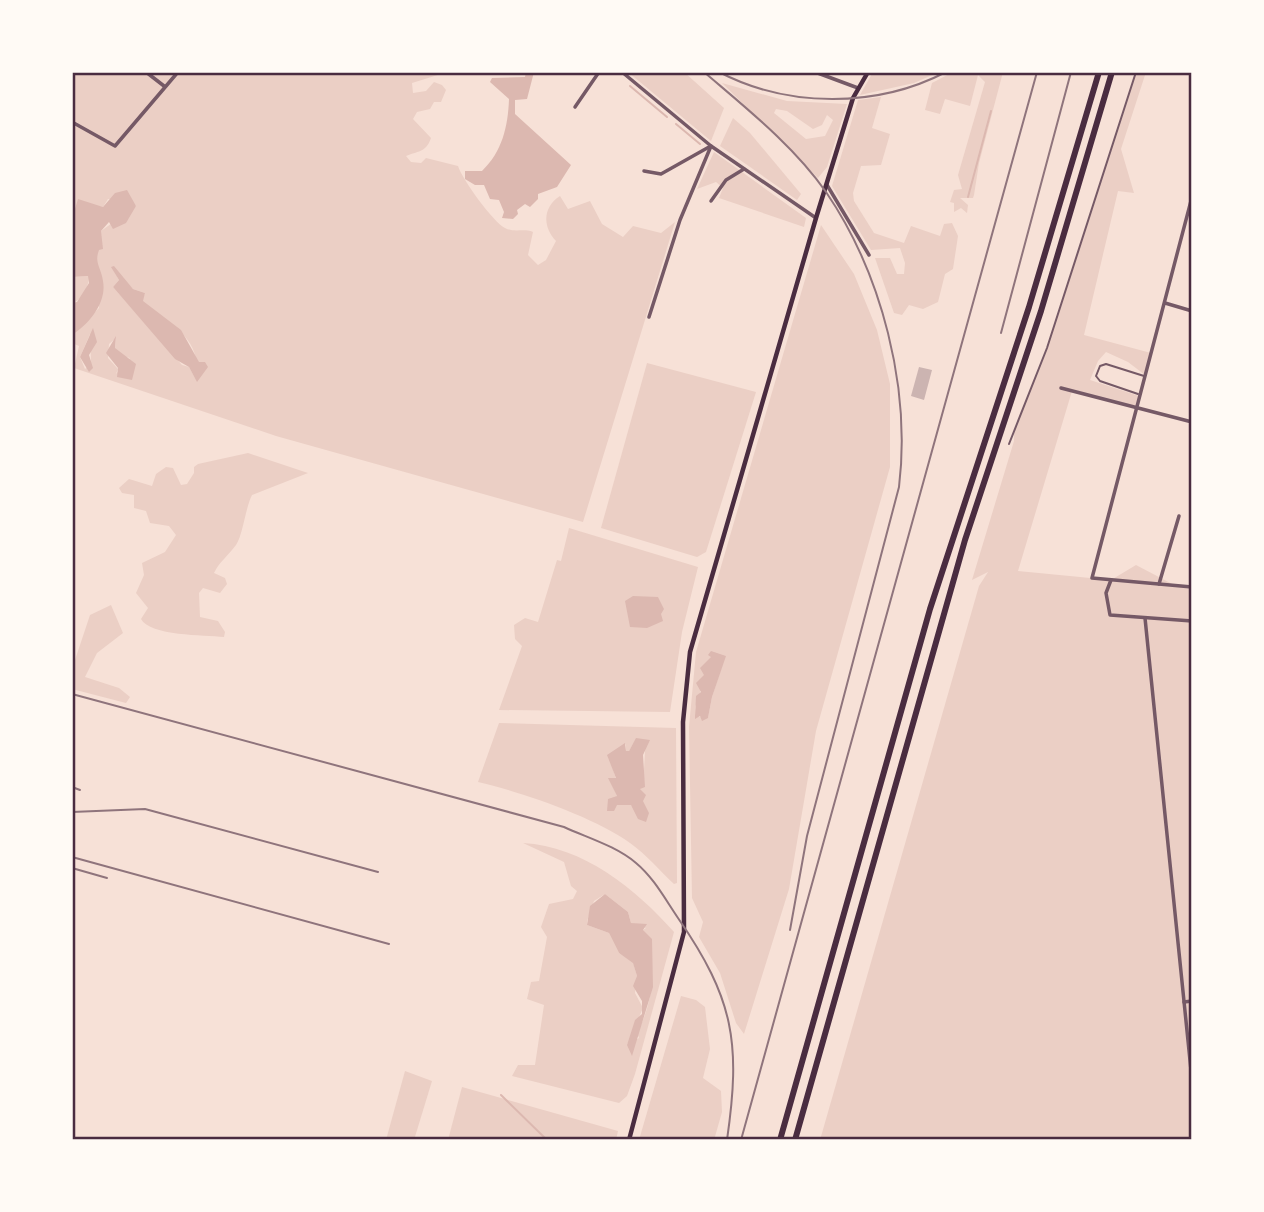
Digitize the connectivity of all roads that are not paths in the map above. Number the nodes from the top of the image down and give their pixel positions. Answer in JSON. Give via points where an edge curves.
{"nodes":[{"id":1,"x":146,"y":72,"type":"edge"},
{"id":2,"x":178,"y":72,"type":"edge"},
{"id":3,"x":599,"y":72,"type":"edge"},
{"id":4,"x":622,"y":72,"type":"edge"},
{"id":5,"x":815,"y":72,"type":"edge"},
{"id":6,"x":868,"y":72,"type":"edge"},
{"id":7,"x":1099,"y":72,"type":"edge"},
{"id":8,"x":1112,"y":72,"type":"edge"},
{"id":9,"x":1136,"y":72,"type":"edge"},
{"id":10,"x":164,"y":86,"type":"junction"},
{"id":11,"x":858,"y":88,"type":"junction"},
{"id":12,"x":575,"y":107,"type":"dead end"},
{"id":13,"x":72,"y":122,"type":"edge"},
{"id":14,"x":711,"y":146,"type":"junction"},
{"id":15,"x":744,"y":169,"type":"junction"},
{"id":16,"x":644,"y":171,"type":"dead end"},
{"id":17,"x":827,"y":185,"type":"junction"},
{"id":18,"x":711,"y":201,"type":"dead end"},
{"id":19,"x":1192,"y":201,"type":"edge"},
{"id":20,"x":816,"y":218,"type":"junction"},
{"id":21,"x":869,"y":255,"type":"dead end"},
{"id":22,"x":1165,"y":303,"type":"junction"},
{"id":23,"x":1192,"y":311,"type":"edge"},
{"id":24,"x":649,"y":317,"type":"dead end"},
{"id":25,"x":1145,"y":376,"type":"junction"},
{"id":26,"x":1061,"y":388,"type":"dead end"},
{"id":27,"x":1139,"y":395,"type":"junction"},
{"id":28,"x":1136,"y":406,"type":"junction"},
{"id":29,"x":1192,"y":422,"type":"edge"},
{"id":30,"x":1009,"y":444,"type":"dead end"},
{"id":31,"x":1179,"y":516,"type":"dead end"},
{"id":32,"x":1111,"y":580,"type":"junction"},
{"id":33,"x":1159,"y":584,"type":"junction"},
{"id":34,"x":1192,"y":587,"type":"edge"},
{"id":35,"x":1145,"y":618,"type":"junction"},
{"id":36,"x":1192,"y":621,"type":"edge"},
{"id":37,"x":1192,"y":1001,"type":"edge"},
{"id":38,"x":1184,"y":1002,"type":"junction"},
{"id":39,"x":1192,"y":1080,"type":"edge"},
{"id":40,"x":629,"y":1140,"type":"edge"},
{"id":41,"x":780,"y":1140,"type":"edge"},
{"id":42,"x":795,"y":1140,"type":"edge"}],
"edges":[{"from":1,"to":10,"type":"street"},
{"from":2,"to":10,"type":"street"},
{"from":3,"to":12,"type":"street"},
{"from":4,"to":14,"type":"street"},
{"from":5,"to":11,"type":"street"},
{"from":6,"to":11,"type":"main road"},
{"from":7,"to":41,"type":"highway","via":[[930,610]]},
{"from":8,"to":42,"type":"highway","via":[[965,540]]},
{"from":9,"to":30,"type":"lane","via":[[1047,348]]},
{"from":10,"to":13,"type":"street","via":[[115,146]]},
{"from":11,"to":17,"type":"main road"},
{"from":14,"to":15,"type":"street"},
{"from":14,"to":16,"type":"street","via":[[661,174]]},
{"from":14,"to":24,"type":"street","via":[[680,220]]},
{"from":15,"to":18,"type":"street","via":[[726,180]]},
{"from":15,"to":20,"type":"street"},
{"from":17,"to":20,"type":"main road"},
{"from":17,"to":21,"type":"street"},
{"from":19,"to":22,"type":"street"},
{"from":20,"to":40,"type":"main road","via":[[690,652],[683,722],[684,932]]},
{"from":22,"to":23,"type":"street"},
{"from":22,"to":25,"type":"street"},
{"from":25,"to":27,"type":"street"},
{"from":25,"to":27,"type":"lane","via":[[1106,364],[1096,376]]},
{"from":26,"to":28,"type":"street"},
{"from":27,"to":28,"type":"street"},
{"from":28,"to":29,"type":"street"},
{"from":28,"to":32,"type":"street","via":[[1092,578]]},
{"from":31,"to":33,"type":"street"},
{"from":32,"to":33,"type":"street"},
{"from":32,"to":35,"type":"street","via":[[1106,593],[1110,614]]},
{"from":33,"to":34,"type":"street"},
{"from":35,"to":36,"type":"street"},
{"from":35,"to":38,"type":"street"},
{"from":37,"to":38,"type":"street"},
{"from":38,"to":39,"type":"street"}]}
